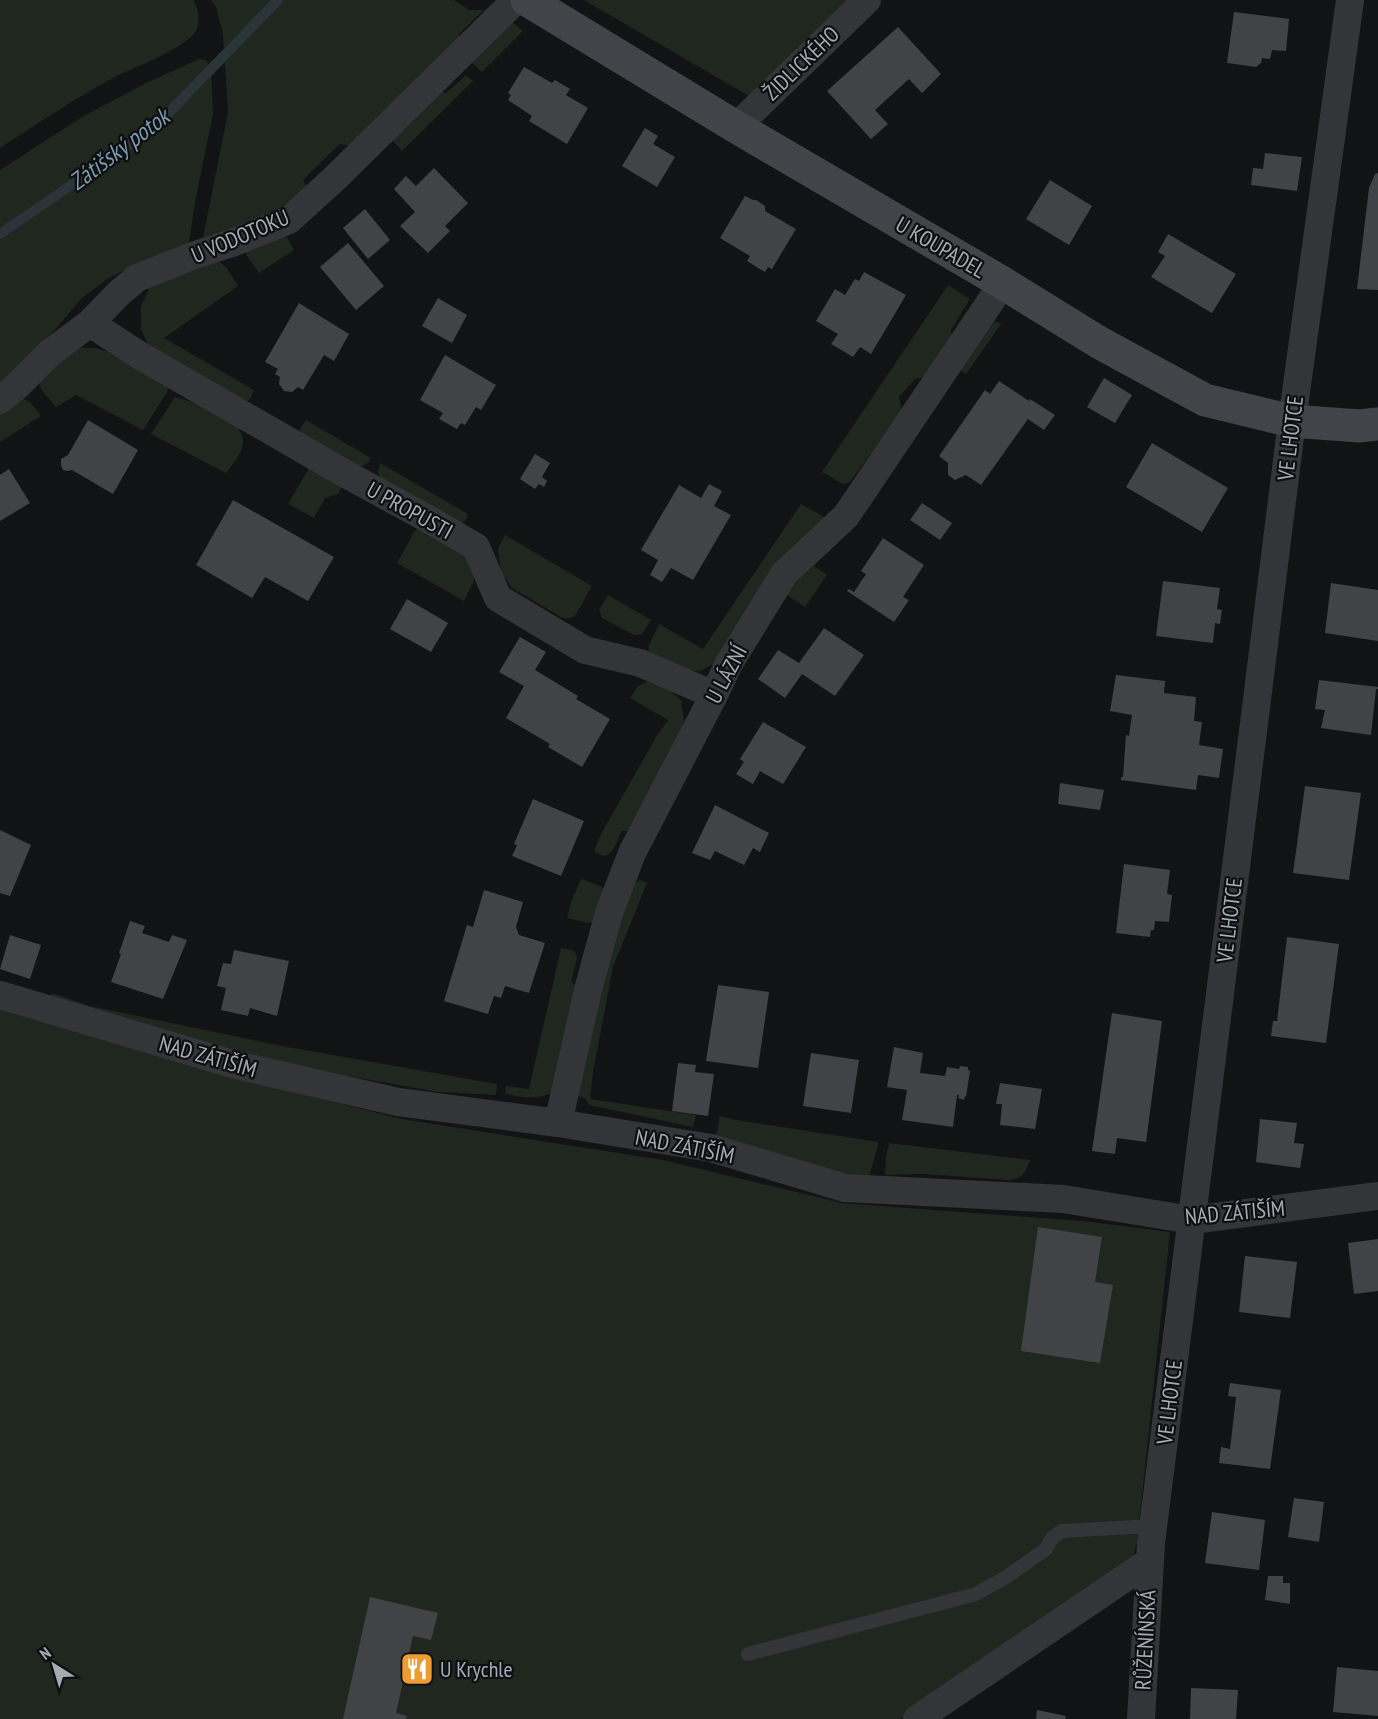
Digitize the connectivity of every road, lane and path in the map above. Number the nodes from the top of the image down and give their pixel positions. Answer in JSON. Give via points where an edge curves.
{"nodes":[{"id":1,"x":516,"y":0,"type":"edge"},
{"id":2,"x":527,"y":0,"type":"edge"},
{"id":3,"x":867,"y":0,"type":"edge"},
{"id":4,"x":1350,"y":0,"type":"edge"},
{"id":5,"x":736,"y":127,"type":"junction"},
{"id":6,"x":1003,"y":283,"type":"junction"},
{"id":7,"x":90,"y":323,"type":"junction"},
{"id":8,"x":0,"y":400,"type":"edge"},
{"id":9,"x":1292,"y":421,"type":"junction"},
{"id":10,"x":1378,"y":423,"type":"edge"},
{"id":11,"x":714,"y":695,"type":"junction"},
{"id":12,"x":0,"y":995,"type":"edge"},
{"id":13,"x":558,"y":1123,"type":"junction"},
{"id":14,"x":1378,"y":1196,"type":"edge"},
{"id":15,"x":1192,"y":1220,"type":"junction"},
{"id":16,"x":1153,"y":1526,"type":"junction"},
{"id":17,"x":1150,"y":1561,"type":"junction"},
{"id":18,"x":748,"y":1654,"type":"dead end"},
{"id":19,"x":917,"y":1719,"type":"edge"},
{"id":20,"x":1141,"y":1719,"type":"edge"}],
"edges":[{"from":1,"to":7,"type":"street","name":"U VODOTOKU","via":[[289,219],[137,278]]},
{"from":2,"to":5,"type":"street","name":"U KOUPADEL"},
{"from":3,"to":5,"type":"street","name":"ŽIDLICKÉHO"},
{"from":4,"to":9,"type":"street","name":"VE LHOTCE"},
{"from":5,"to":6,"type":"street","name":"U KOUPADEL"},
{"from":6,"to":9,"type":"street","name":"U KOUPADEL","via":[[1100,343],[1205,399]]},
{"from":6,"to":11,"type":"street","name":"U LÁZNÍ","via":[[846,516],[784,574]]},
{"from":7,"to":8,"type":"street","name":"U VODOTOKU","via":[[50,353]]},
{"from":7,"to":11,"type":"street","name":"U PROPUSTI","via":[[139,356],[476,547],[498,598],[585,650],[640,663]]},
{"from":9,"to":10,"type":"street","name":"U KOUPADEL","via":[[1359,426]]},
{"from":9,"to":15,"type":"street","name":"VE LHOTCE"},
{"from":11,"to":13,"type":"street","name":"U LÁZNÍ","via":[[632,853],[609,914]]},
{"from":12,"to":13,"type":"street","name":"NAD ZÁTIŠÍM","via":[[236,1065],[398,1102]]},
{"from":13,"to":15,"type":"street","name":"NAD ZÁTIŠÍM","via":[[711,1148],[845,1188],[1063,1199]]},
{"from":14,"to":15,"type":"street","name":"NAD ZÁTIŠÍM"},
{"from":15,"to":16,"type":"street","name":"VE LHOTCE"},
{"from":16,"to":17,"type":"street","name":"VE LHOTCE"},
{"from":16,"to":18,"type":"lane","via":[[1062,1531],[1046,1549],[976,1594]]},
{"from":17,"to":19,"type":"street"},
{"from":17,"to":20,"type":"street","name":"RŮŽENÍNSKÁ"}]}
